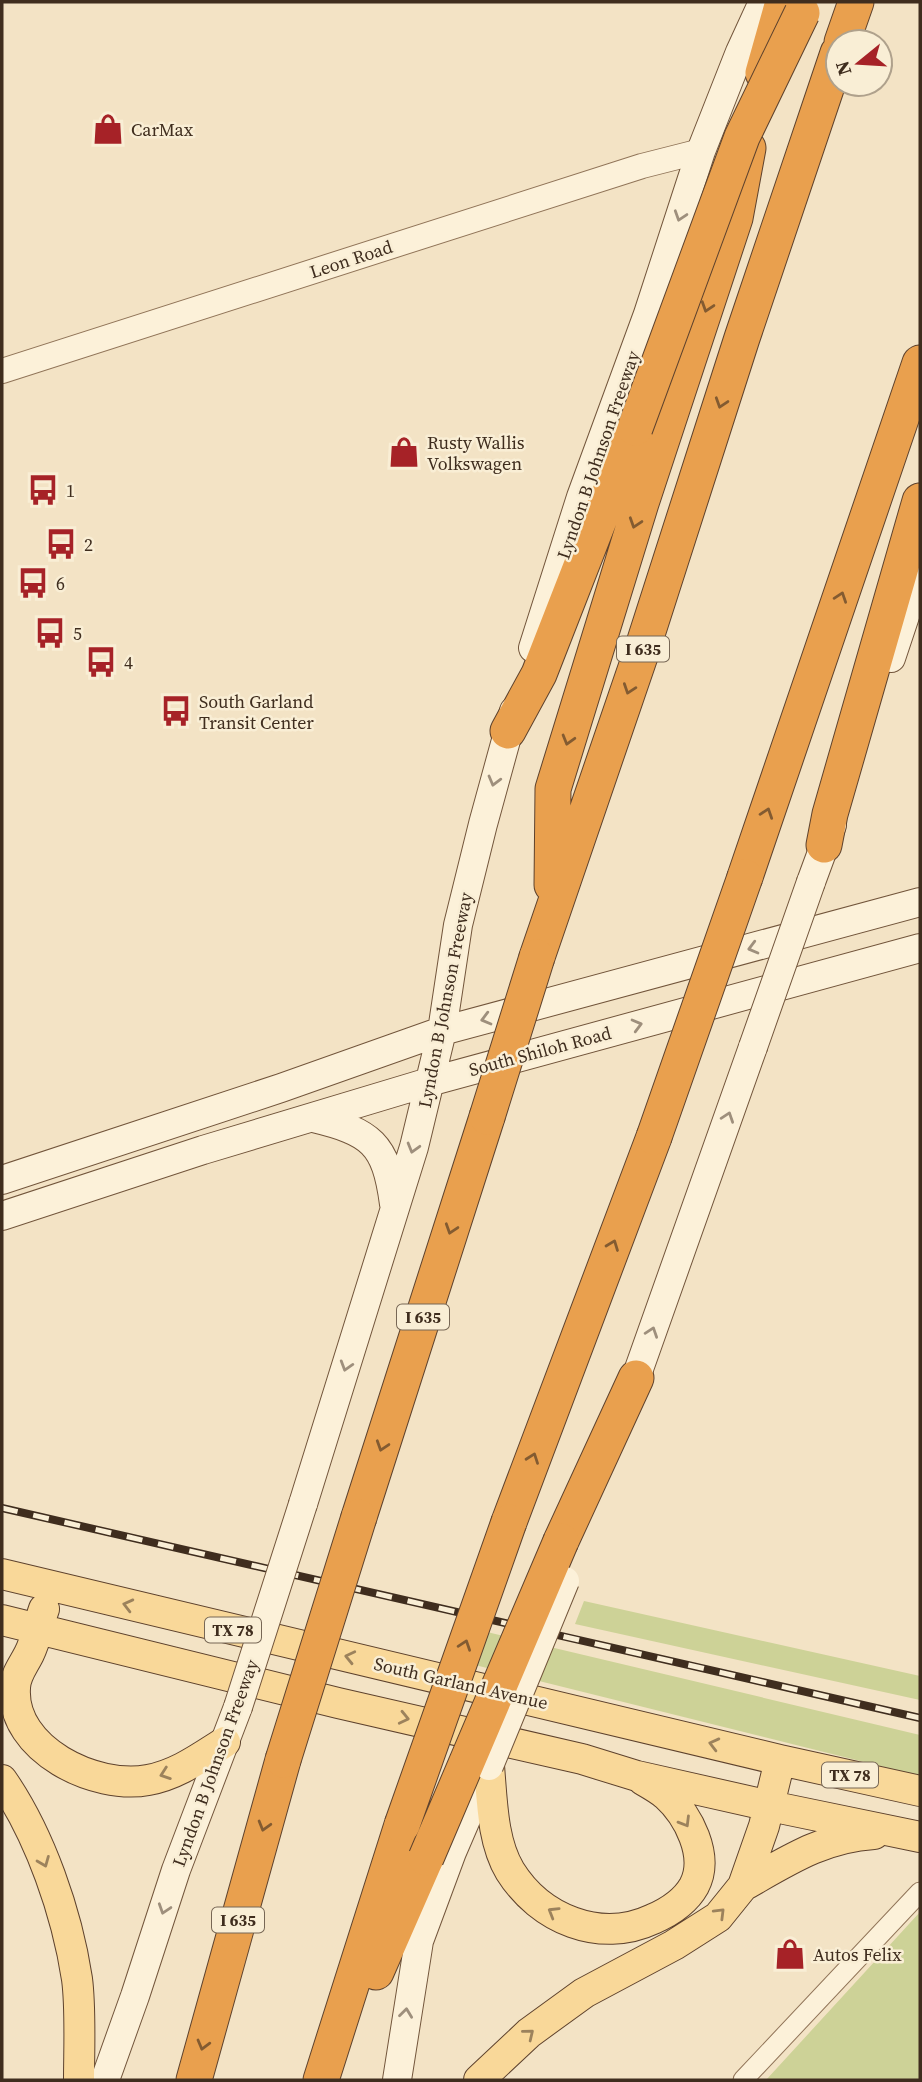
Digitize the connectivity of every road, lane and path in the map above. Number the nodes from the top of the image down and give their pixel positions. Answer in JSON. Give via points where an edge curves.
{"nodes":[{"id":1,"x":763,"y":2,"type":"edge"},
{"id":2,"x":856,"y":2,"type":"edge"},
{"id":3,"x":798,"y":6,"type":"edge"},
{"id":4,"x":847,"y":28,"type":"edge"},
{"id":5,"x":824,"y":95,"type":"edge"},
{"id":6,"x":701,"y":151,"type":"junction"},
{"id":7,"x":920,"y":363,"type":"edge"},
{"id":8,"x":2,"y":371,"type":"edge"},
{"id":9,"x":920,"y":501,"type":"edge"},
{"id":10,"x":920,"y":571,"type":"edge"},
{"id":11,"x":508,"y":731,"type":"junction"},
{"id":12,"x":824,"y":845,"type":"junction"},
{"id":13,"x":920,"y":902,"type":"edge"},
{"id":14,"x":552,"y":913,"type":"junction"},
{"id":15,"x":866,"y":917,"type":"junction"},
{"id":16,"x":920,"y":948,"type":"edge"},
{"id":17,"x":881,"y":958,"type":"junction"},
{"id":18,"x":442,"y":1031,"type":"junction"},
{"id":19,"x":429,"y":1082,"type":"junction"},
{"id":20,"x":192,"y":1118,"type":"junction"},
{"id":21,"x":310,"y":1118,"type":"junction"},
{"id":22,"x":203,"y":1150,"type":"junction"},
{"id":23,"x":2,"y":1180,"type":"edge"},
{"id":24,"x":394,"y":1208,"type":"junction"},
{"id":25,"x":2,"y":1216,"type":"edge"},
{"id":26,"x":636,"y":1378,"type":"junction"},
{"id":27,"x":2,"y":1574,"type":"edge"},
{"id":28,"x":52,"y":1586,"type":"junction"},
{"id":29,"x":2,"y":1620,"type":"edge"},
{"id":30,"x":34,"y":1640,"type":"junction"},
{"id":31,"x":225,"y":1742,"type":"junction"},
{"id":32,"x":2,"y":1754,"type":"edge"},
{"id":33,"x":780,"y":1760,"type":"junction"},
{"id":34,"x":489,"y":1766,"type":"junction"},
{"id":35,"x":637,"y":1776,"type":"junction"},
{"id":36,"x":2,"y":1780,"type":"edge"},
{"id":37,"x":920,"y":1791,"type":"edge"},
{"id":38,"x":769,"y":1807,"type":"junction"},
{"id":39,"x":32,"y":1831,"type":"junction"},
{"id":40,"x":909,"y":1835,"type":"edge"},
{"id":41,"x":743,"y":1886,"type":"junction"},
{"id":42,"x":920,"y":1892,"type":"edge"},
{"id":43,"x":79,"y":2080,"type":"edge"},
{"id":44,"x":104,"y":2080,"type":"edge"},
{"id":45,"x":194,"y":2080,"type":"edge"},
{"id":46,"x":321,"y":2080,"type":"edge"},
{"id":47,"x":327,"y":2080,"type":"edge"},
{"id":48,"x":397,"y":2080,"type":"edge"},
{"id":49,"x":479,"y":2080,"type":"edge"},
{"id":50,"x":743,"y":2080,"type":"edge"}],
"edges":[{"from":1,"to":6,"type":"main road","name":"Lyndon B Johnson Freeway"},
{"from":2,"to":4,"type":"highway"},
{"from":3,"to":11,"type":"highway","bridge":true,"via":[[742,137],[539,674]]},
{"from":3,"to":14,"type":"highway","one_way":true,"via":[[755,102],[735,218],[553,789]]},
{"from":5,"to":14,"type":"highway","number":"I 635","one_way":true},
{"from":6,"to":8,"type":"street","name":"Leon Road"},
{"from":6,"to":11,"type":"main road","name":"Lyndon B Johnson Freeway","one_way":true,"via":[[581,497]]},
{"from":46,"to":7,"type":"highway","one_way":true,"bridge":true,"via":[[402,1825],[509,1522],[654,1137]]},
{"from":9,"to":12,"type":"highway"},
{"from":10,"to":12,"type":"main road"},
{"from":11,"to":18,"type":"main road","name":"Lyndon B Johnson Freeway","one_way":true,"via":[[458,925]]},
{"from":26,"to":12,"type":"main road","one_way":true,"bridge":true},
{"from":13,"to":15,"type":"main road"},
{"from":14,"to":45,"type":"highway","number":"I 635","one_way":true,"bridge":true,"via":[[283,1760]]},
{"from":15,"to":17,"type":"main road"},
{"from":15,"to":18,"type":"main road","one_way":true},
{"from":16,"to":17,"type":"main road","name":"South Shiloh Road"},
{"from":19,"to":17,"type":"main road","name":"South Shiloh Road","one_way":true},
{"from":18,"to":19,"type":"main road","name":"Lyndon B Johnson Freeway"},
{"from":18,"to":20,"type":"main road"},
{"from":19,"to":21,"type":"main road","name":"South Shiloh Road"},
{"from":19,"to":24,"type":"main road","name":"Lyndon B Johnson Freeway","one_way":true},
{"from":20,"to":22,"type":"main road"},
{"from":20,"to":23,"type":"main road"},
{"from":21,"to":22,"type":"main road","name":"South Shiloh Road"},
{"from":21,"to":24,"type":"main road","via":[[350,1127],[368,1139],[390,1175]]},
{"from":22,"to":25,"type":"main road","name":"South Shiloh Road"},
{"from":24,"to":31,"type":"main road","name":"Lyndon B Johnson Freeway","one_way":true,"bridge":true},
{"from":26,"to":34,"type":"main road","bridge":true,"via":[[565,1581]]},
{"from":26,"to":47,"type":"highway","bridge":true},
{"from":27,"to":28,"type":"main road","name":"South Garland Avenue","number":"TX 78"},
{"from":28,"to":30,"type":"main road"},
{"from":33,"to":28,"type":"main road","name":"South Garland Avenue","number":"TX 78","one_way":true},
{"from":29,"to":30,"type":"main road"},
{"from":31,"to":30,"type":"main road","one_way":true,"via":[[182,1768],[149,1780],[105,1779],[70,1767],[39,1746],[16,1702],[17,1678]]},
{"from":30,"to":35,"type":"main road","one_way":true,"via":[[88,1641]]},
{"from":31,"to":44,"type":"main road","name":"Lyndon B Johnson Freeway","one_way":true},
{"from":32,"to":39,"type":"main road"},
{"from":33,"to":37,"type":"main road","name":"South Garland Avenue","number":"TX 78"},
{"from":33,"to":38,"type":"main road"},
{"from":35,"to":34,"type":"main road","one_way":true,"via":[[665,1794],[689,1824],[699,1858],[697,1872],[694,1885],[673,1910],[638,1926],[609,1930],[576,1924],[551,1913],[528,1895],[509,1868],[498,1836]]},
{"from":48,"to":34,"type":"main road","one_way":true,"via":[[419,1941]]},
{"from":35,"to":38,"type":"main road"},
{"from":36,"to":39,"type":"main road"},
{"from":38,"to":40,"type":"main road"},
{"from":38,"to":41,"type":"main road"},
{"from":39,"to":43,"type":"main road","one_way":true,"via":[[50,1876],[77,1980]]},
{"from":40,"to":41,"type":"main road","via":[[851,1835],[809,1848]]},
{"from":49,"to":41,"type":"main road","one_way":true,"via":[[529,2033],[584,1993],[718,1917]]},
{"from":42,"to":50,"type":"street"}]}
